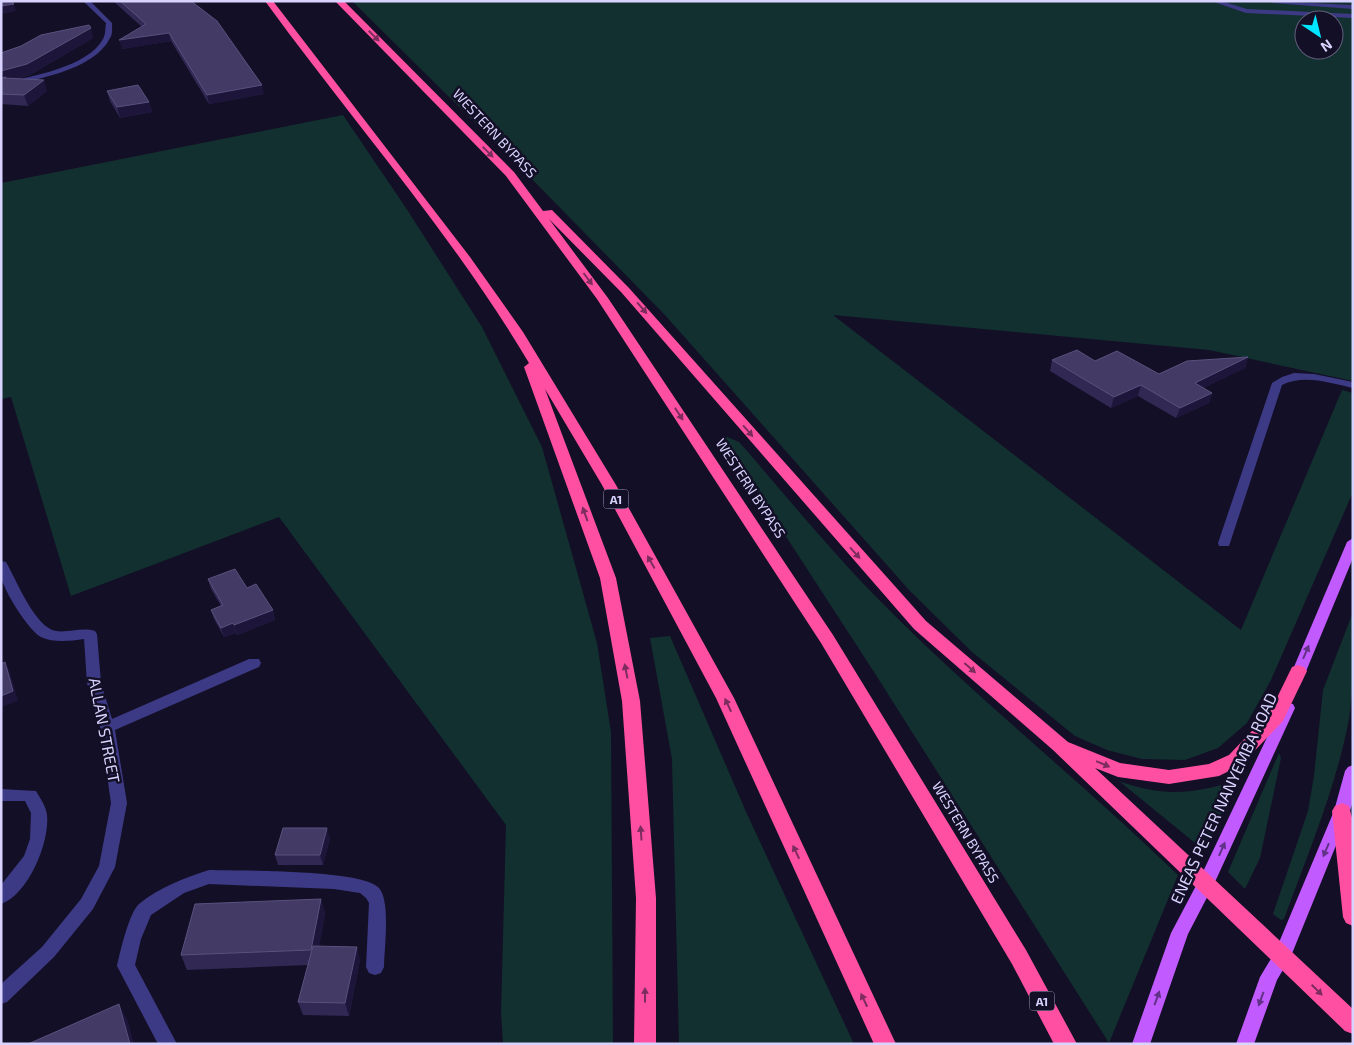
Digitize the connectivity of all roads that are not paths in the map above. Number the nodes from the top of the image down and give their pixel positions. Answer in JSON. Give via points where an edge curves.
{"nodes":[{"id":1,"x":86,"y":1,"type":"edge"},
{"id":2,"x":268,"y":1,"type":"edge"},
{"id":3,"x":339,"y":1,"type":"edge"},
{"id":4,"x":1214,"y":1,"type":"edge"},
{"id":5,"x":1273,"y":1,"type":"edge"},
{"id":6,"x":1304,"y":1,"type":"edge"},
{"id":7,"x":1290,"y":3,"type":"junction"},
{"id":8,"x":1353,"y":7,"type":"edge"},
{"id":9,"x":1353,"y":16,"type":"edge"},
{"id":10,"x":1,"y":85,"type":"edge"},
{"id":11,"x":510,"y":174,"type":"junction"},
{"id":12,"x":517,"y":332,"type":"junction"},
{"id":13,"x":1353,"y":385,"type":"edge"},
{"id":14,"x":1353,"y":542,"type":"edge"},
{"id":15,"x":1224,"y":543,"type":"dead end"},
{"id":16,"x":1,"y":566,"type":"edge"},
{"id":17,"x":254,"y":663,"type":"dead end"},
{"id":18,"x":1298,"y":671,"type":"junction"},
{"id":19,"x":107,"y":727,"type":"junction"},
{"id":20,"x":1058,"y":745,"type":"junction"},
{"id":21,"x":1353,"y":771,"type":"edge"},
{"id":22,"x":1,"y":795,"type":"edge"},
{"id":23,"x":1342,"y":811,"type":"junction"},
{"id":24,"x":1206,"y":884,"type":"junction"},
{"id":25,"x":1,"y":896,"type":"edge"},
{"id":26,"x":1353,"y":917,"type":"edge"},
{"id":27,"x":1282,"y":956,"type":"junction"},
{"id":28,"x":375,"y":967,"type":"dead end"},
{"id":29,"x":1,"y":996,"type":"edge"},
{"id":30,"x":1353,"y":1024,"type":"edge"},
{"id":31,"x":168,"y":1044,"type":"edge"},
{"id":32,"x":645,"y":1044,"type":"edge"},
{"id":33,"x":885,"y":1044,"type":"edge"},
{"id":34,"x":1066,"y":1044,"type":"edge"},
{"id":35,"x":1141,"y":1044,"type":"edge"},
{"id":36,"x":1245,"y":1044,"type":"edge"}],
"edges":[{"from":1,"to":10,"type":"street","via":[[109,23],[109,33],[102,48],[56,71]]},
{"from":2,"to":12,"type":"highway","number":"A1","via":[[466,259]]},
{"from":3,"to":11,"type":"highway","name":"WESTERN BYPASS","number":"A1","one_way":true},
{"from":4,"to":9,"type":"street","via":[[1246,11]]},
{"from":5,"to":7,"type":"street"},
{"from":6,"to":7,"type":"street"},
{"from":7,"to":8,"type":"street"},
{"from":11,"to":20,"type":"highway","one_way":true,"via":[[626,290],[920,624]]},
{"from":11,"to":34,"type":"highway","name":"WESTERN BYPASS","number":"A1","one_way":true,"via":[[602,298],[827,639],[1019,958]]},
{"from":32,"to":12,"type":"highway","one_way":true,"via":[[646,898],[631,700],[608,578]]},
{"from":33,"to":12,"type":"highway","number":"A1","one_way":true,"via":[[725,698],[609,485]]},
{"from":13,"to":15,"type":"street","via":[[1315,377],[1284,378],[1277,383]]},
{"from":18,"to":14,"type":"main road","name":"ENEAS PETER NANYEMBA ROAD","one_way":true},
{"from":16,"to":19,"type":"street","name":"ALLAN STREET","via":[[30,616],[47,634],[90,634],[94,683]]},
{"from":17,"to":19,"type":"street"},
{"from":20,"to":18,"type":"highway","one_way":true,"via":[[1118,770],[1168,777],[1212,771],[1234,760],[1277,716]]},
{"from":24,"to":18,"type":"main road","name":"ENEAS PETER NANYEMBA ROAD","one_way":true,"via":[[1288,708]]},
{"from":19,"to":29,"type":"street","name":"ALLAN STREET","via":[[119,803],[107,867],[87,904],[48,952]]},
{"from":20,"to":24,"type":"highway"},
{"from":21,"to":23,"type":"main road"},
{"from":22,"to":25,"type":"street","via":[[30,795],[40,815],[38,846],[17,881]]},
{"from":23,"to":26,"type":"highway"},
{"from":23,"to":27,"type":"main road","one_way":true},
{"from":24,"to":27,"type":"highway"},
{"from":35,"to":24,"type":"main road","name":"ENEAS PETER NANYEMBA ROAD","one_way":true,"via":[[1180,933]]},
{"from":27,"to":30,"type":"highway","one_way":true},
{"from":27,"to":36,"type":"main road","one_way":true,"via":[[1269,977]]},
{"from":28,"to":31,"type":"street","via":[[377,903],[373,893],[364,887],[334,882],[209,877],[178,888],[144,910],[132,939],[126,966]]}]}
